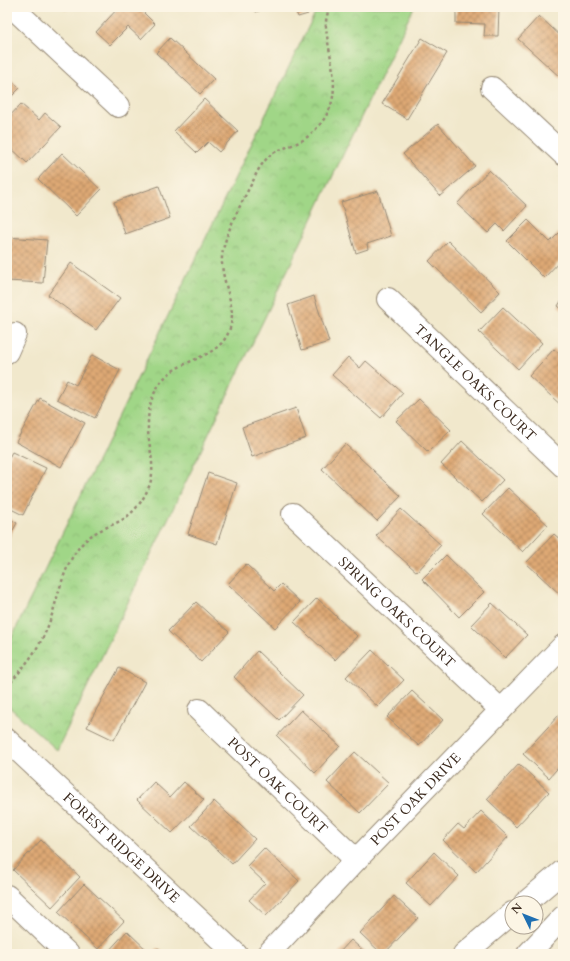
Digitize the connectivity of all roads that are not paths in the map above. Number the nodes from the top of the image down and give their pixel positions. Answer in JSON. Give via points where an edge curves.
{"nodes":[{"id":1,"x":12,"y":7,"type":"edge"},
{"id":2,"x":492,"y":88,"type":"dead end"},
{"id":3,"x":118,"y":106,"type":"dead end"},
{"id":4,"x":563,"y":154,"type":"edge"},
{"id":5,"x":388,"y":299,"type":"dead end"},
{"id":6,"x":563,"y":466,"type":"edge"},
{"id":7,"x":293,"y":514,"type":"dead end"},
{"id":8,"x":563,"y":646,"type":"edge"},
{"id":9,"x":199,"y":710,"type":"dead end"},
{"id":10,"x":501,"y":710,"type":"junction"},
{"id":11,"x":7,"y":740,"type":"edge"},
{"id":12,"x":356,"y":860,"type":"junction"},
{"id":13,"x":563,"y":870,"type":"edge"},
{"id":14,"x":533,"y":895,"type":"edge"},
{"id":15,"x":7,"y":896,"type":"edge"},
{"id":16,"x":563,"y":918,"type":"edge"},
{"id":17,"x":504,"y":920,"type":"edge"},
{"id":18,"x":68,"y":954,"type":"edge"},
{"id":19,"x":236,"y":954,"type":"edge"},
{"id":20,"x":268,"y":954,"type":"edge"},
{"id":21,"x":464,"y":954,"type":"edge"},
{"id":22,"x":528,"y":954,"type":"edge"}],
"edges":[{"from":1,"to":3,"type":"street"},
{"from":2,"to":4,"type":"street"},
{"from":5,"to":6,"type":"street","name":"TANGLE OAKS COURT"},
{"from":7,"to":10,"type":"street","name":"SPRING OAKS COURT"},
{"from":8,"to":10,"type":"street","name":"POST OAK DRIVE"},
{"from":9,"to":12,"type":"street","name":"POST OAK COURT"},
{"from":10,"to":12,"type":"street","name":"POST OAK DRIVE"},
{"from":11,"to":19,"type":"street","name":"FOREST RIDGE DRIVE"},
{"from":12,"to":20,"type":"street","name":"POST OAK DRIVE"},
{"from":13,"to":14,"type":"street"},
{"from":15,"to":18,"type":"street"},
{"from":16,"to":22,"type":"street"},
{"from":17,"to":21,"type":"street"}]}
